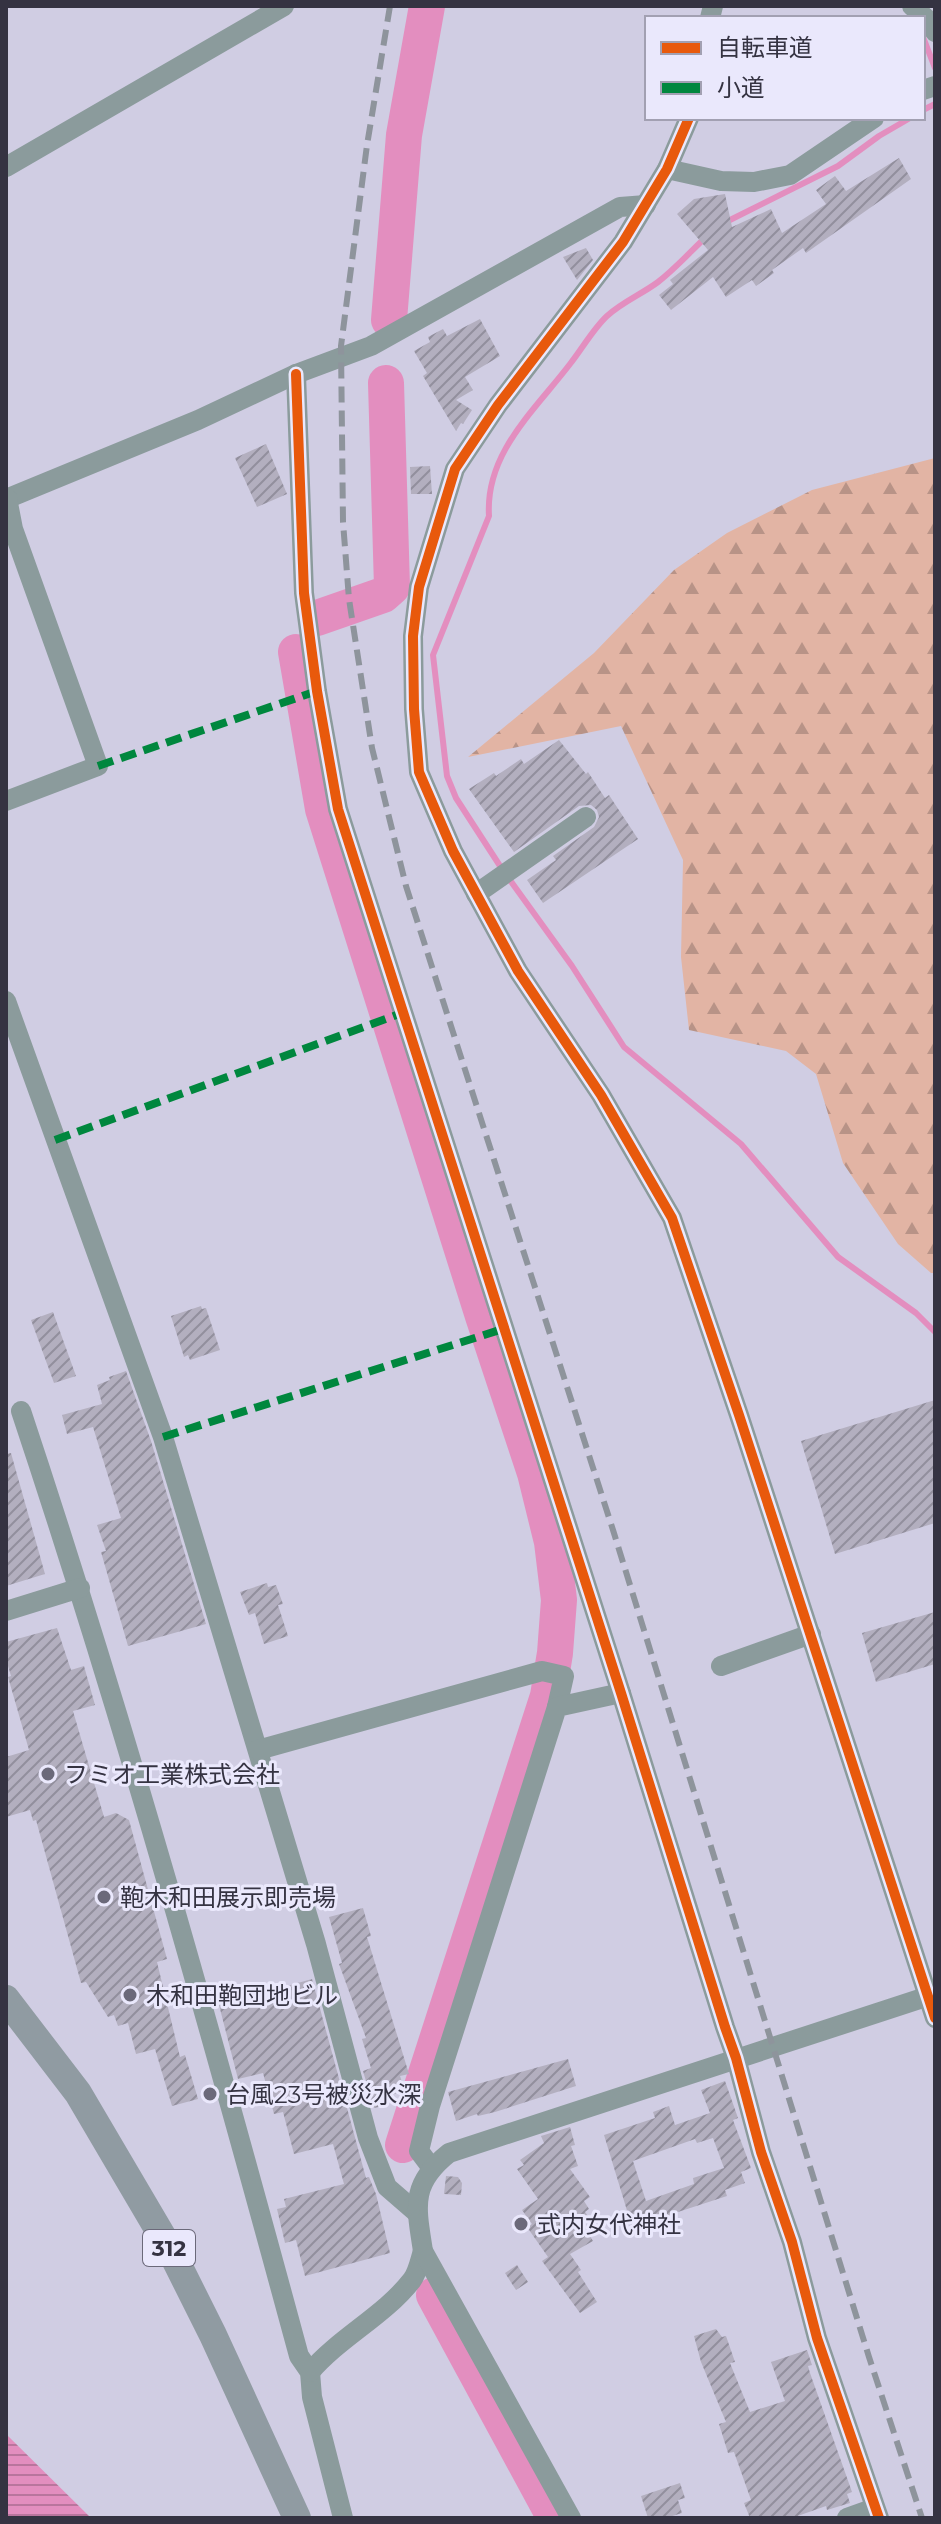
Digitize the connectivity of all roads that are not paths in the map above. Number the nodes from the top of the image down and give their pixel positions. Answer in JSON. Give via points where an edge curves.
{"nodes":[{"id":1,"x":284,"y":6,"type":"edge"},
{"id":2,"x":688,"y":120,"type":"edge"},
{"id":3,"x":871,"y":120,"type":"edge"},
{"id":4,"x":6,"y":167,"type":"edge"},
{"id":5,"x":667,"y":169,"type":"junction"},
{"id":6,"x":646,"y":205,"type":"junction"},
{"id":7,"x":296,"y":374,"type":"junction"},
{"id":8,"x":7,"y":498,"type":"edge"},
{"id":9,"x":6,"y":801,"type":"edge"},
{"id":10,"x":586,"y":817,"type":"dead end"},
{"id":11,"x":476,"y":894,"type":"junction"},
{"id":12,"x":6,"y":1001,"type":"edge"},
{"id":13,"x":21,"y":1411,"type":"dead end"},
{"id":14,"x":80,"y":1588,"type":"junction"},
{"id":15,"x":6,"y":1611,"type":"edge"},
{"id":16,"x":811,"y":1634,"type":"junction"},
{"id":17,"x":721,"y":1666,"type":"dead end"},
{"id":18,"x":621,"y":1693,"type":"junction"},
{"id":19,"x":557,"y":1707,"type":"junction"},
{"id":20,"x":258,"y":1750,"type":"junction"},
{"id":21,"x":932,"y":1995,"type":"edge"},
{"id":22,"x":6,"y":1999,"type":"edge"},
{"id":23,"x":935,"y":2018,"type":"edge"},
{"id":24,"x":736,"y":2058,"type":"junction"},
{"id":25,"x":431,"y":2167,"type":"junction"},
{"id":26,"x":417,"y":2213,"type":"junction"},
{"id":27,"x":423,"y":2251,"type":"junction"},
{"id":28,"x":310,"y":2372,"type":"junction"},
{"id":29,"x":877,"y":2513,"type":"edge"},
{"id":30,"x":297,"y":2518,"type":"edge"},
{"id":31,"x":343,"y":2518,"type":"edge"},
{"id":32,"x":571,"y":2518,"type":"edge"},
{"id":33,"x":847,"y":2518,"type":"edge"}],
"edges":[{"from":1,"to":4,"type":"street"},
{"from":2,"to":5,"type":"street"},
{"from":3,"to":5,"type":"street","via":[[790,175],[721,181]]},
{"from":5,"to":6,"type":"street"},
{"from":6,"to":7,"type":"street","via":[[620,207],[371,346]]},
{"from":6,"to":11,"type":"street","via":[[455,469],[419,587],[413,636],[419,772]]},
{"from":7,"to":8,"type":"street"},
{"from":7,"to":18,"type":"street","via":[[304,593],[338,809]]},
{"from":8,"to":9,"type":"street","via":[[13,529],[98,766]]},
{"from":10,"to":11,"type":"street"},
{"from":11,"to":16,"type":"street","via":[[672,1218]]},
{"from":12,"to":20,"type":"street","via":[[163,1437]]},
{"from":13,"to":14,"type":"street"},
{"from":14,"to":15,"type":"street"},
{"from":14,"to":28,"type":"street","via":[[299,2356]]},
{"from":16,"to":17,"type":"street"},
{"from":16,"to":21,"type":"street"},
{"from":18,"to":19,"type":"street"},
{"from":18,"to":24,"type":"street"},
{"from":19,"to":20,"type":"street","via":[[564,1676],[551,1673]]},
{"from":19,"to":25,"type":"street","via":[[430,2106],[419,2151]]},
{"from":20,"to":26,"type":"street","via":[[368,2138],[387,2187]]},
{"from":21,"to":23,"type":"street"},
{"from":21,"to":24,"type":"street"},
{"from":22,"to":30,"type":"highway","number":"312","via":[[78,2093],[171,2251]]},
{"from":24,"to":25,"type":"street","via":[[449,2153]]},
{"from":24,"to":29,"type":"street","via":[[817,2338]]},
{"from":25,"to":26,"type":"street","via":[[420,2189]]},
{"from":26,"to":27,"type":"street"},
{"from":27,"to":28,"type":"street","via":[[414,2278]]},
{"from":27,"to":32,"type":"street"},
{"from":28,"to":31,"type":"street"},
{"from":29,"to":33,"type":"street"}]}
